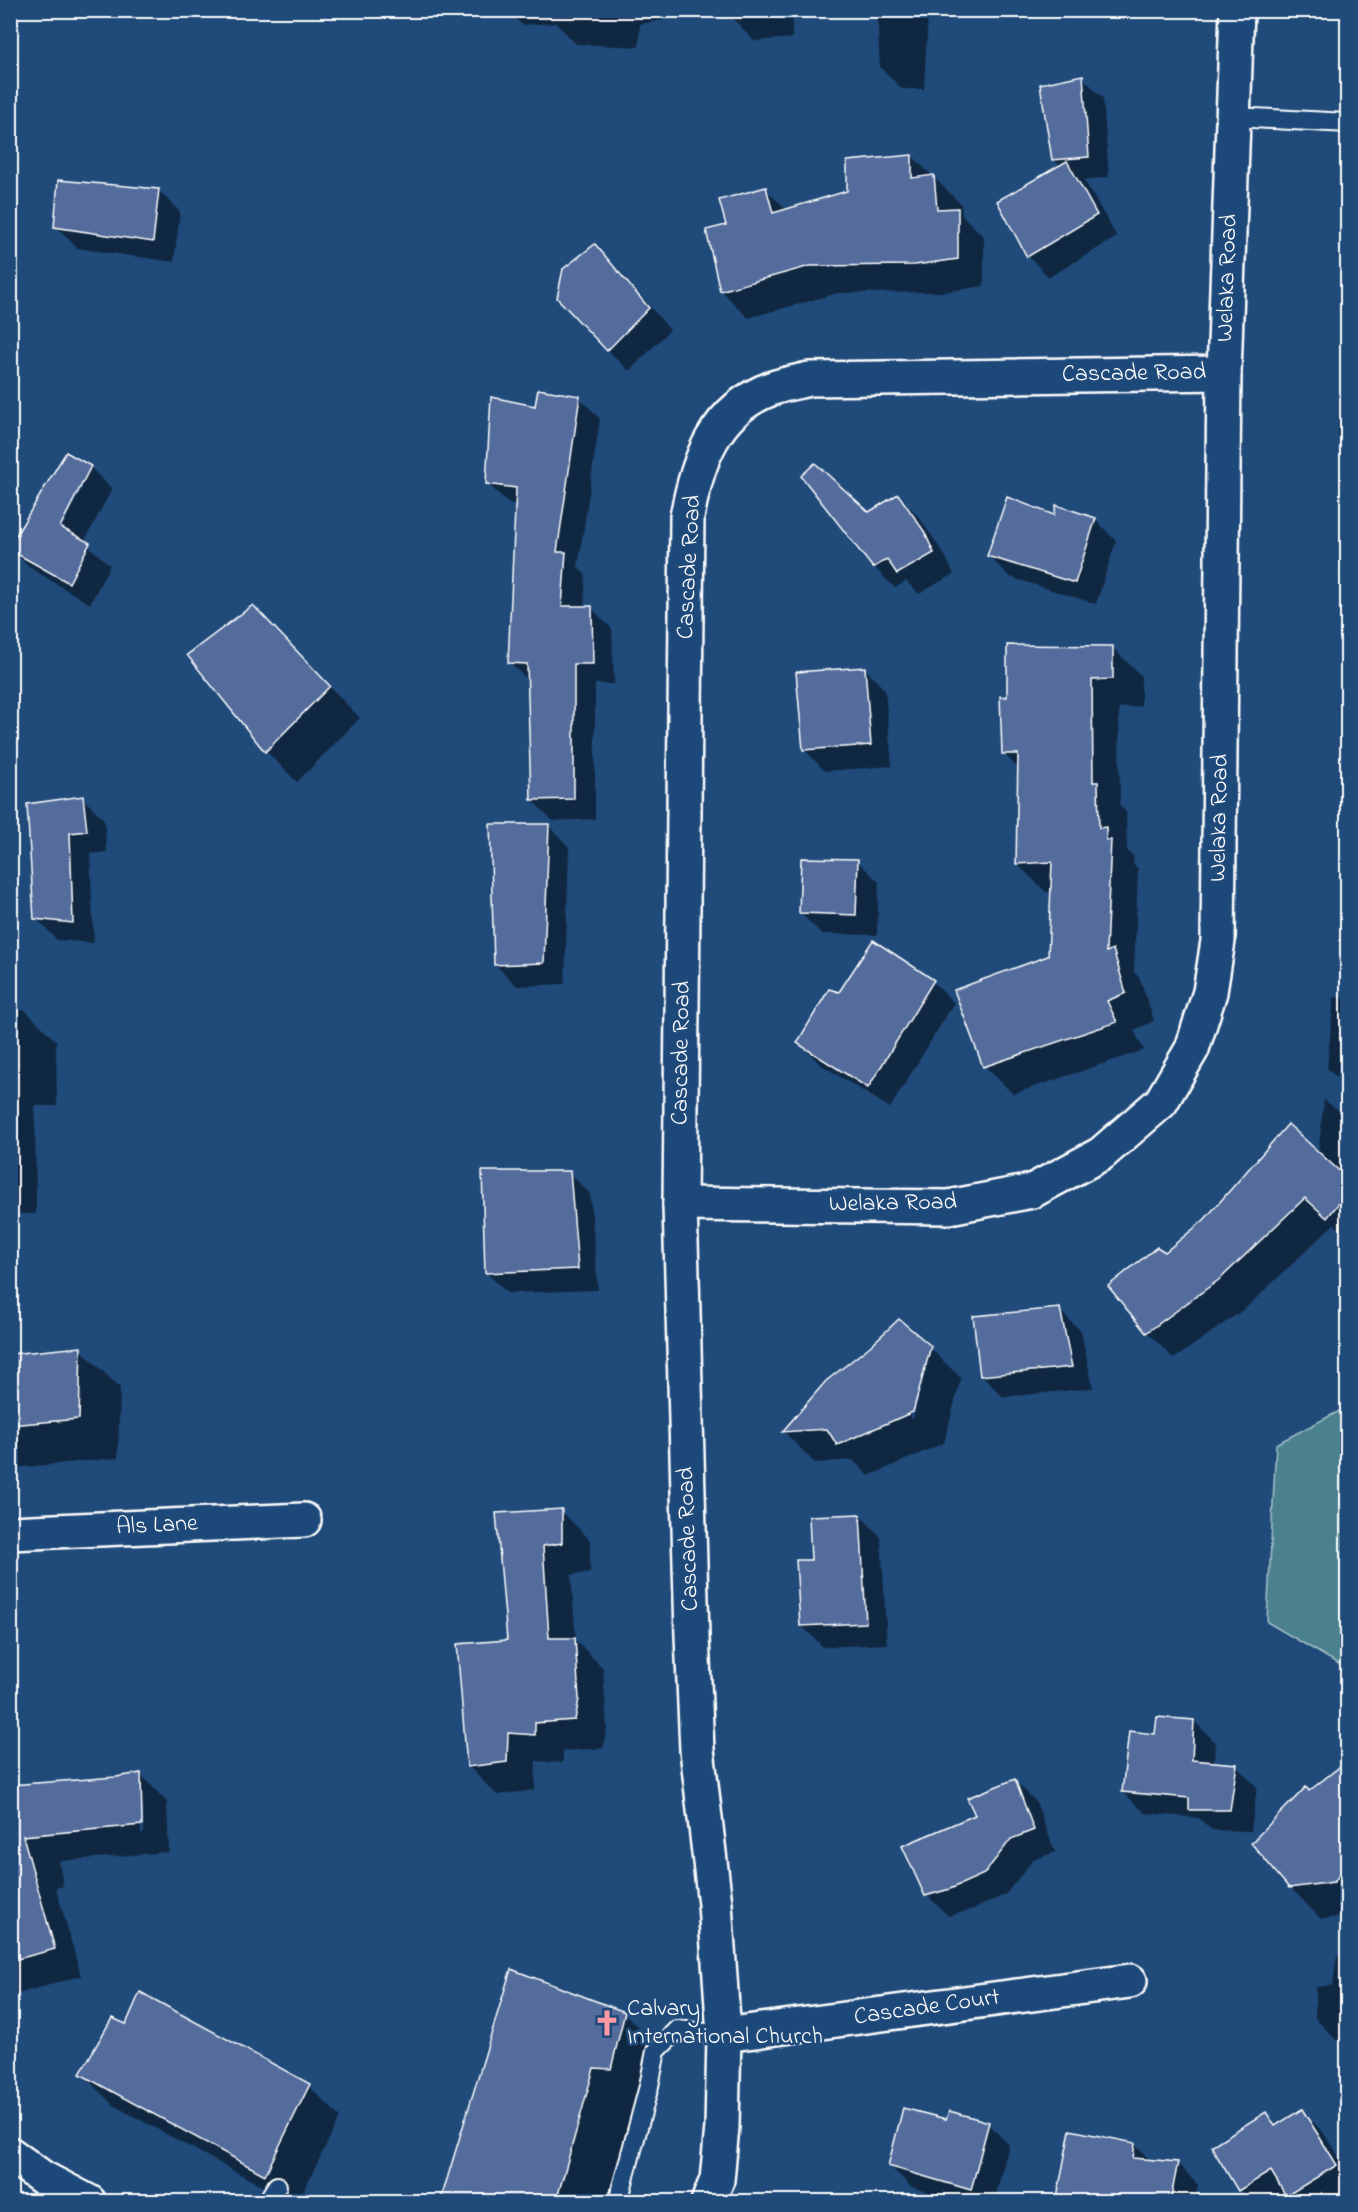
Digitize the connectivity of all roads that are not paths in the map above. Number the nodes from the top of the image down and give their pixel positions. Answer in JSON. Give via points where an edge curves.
{"nodes":[{"id":1,"x":1237,"y":10,"type":"edge"},
{"id":2,"x":1234,"y":117,"type":"junction"},
{"id":3,"x":1347,"y":123,"type":"edge"},
{"id":4,"x":1224,"y":373,"type":"junction"},
{"id":5,"x":680,"y":1204,"type":"junction"},
{"id":6,"x":304,"y":1520,"type":"dead end"},
{"id":7,"x":10,"y":1533,"type":"edge"},
{"id":8,"x":1130,"y":1981,"type":"dead end"},
{"id":9,"x":724,"y":2035,"type":"junction"},
{"id":10,"x":10,"y":2154,"type":"edge"},
{"id":11,"x":89,"y":2202,"type":"edge"},
{"id":12,"x":618,"y":2202,"type":"edge"},
{"id":13,"x":708,"y":2202,"type":"edge"}],
"edges":[{"from":1,"to":2,"type":"street","name":"Welaka Road"},
{"from":2,"to":3,"type":"lane"},
{"from":2,"to":4,"type":"street","name":"Welaka Road"},
{"from":4,"to":5,"type":"street","name":"Welaka Road","via":[[1218,941],[1210,992],[1192,1048],[1161,1102],[1101,1154],[1032,1191],[949,1207]]},
{"from":4,"to":5,"type":"street","name":"Cascade Road","via":[[809,379],[771,389],[736,409],[708,443],[694,481],[687,517]]},
{"from":5,"to":9,"type":"street","name":"Cascade Road","via":[[697,1750],[715,1904]]},
{"from":6,"to":7,"type":"street","name":"Als Lane"},
{"from":8,"to":9,"type":"street","name":"Cascade Court"},
{"from":9,"to":12,"type":"lane","via":[[677,2030],[656,2051]]},
{"from":9,"to":13,"type":"street","name":"Cascade Road","via":[[717,2180]]},
{"from":10,"to":11,"type":"street","via":[[43,2178]]}]}
